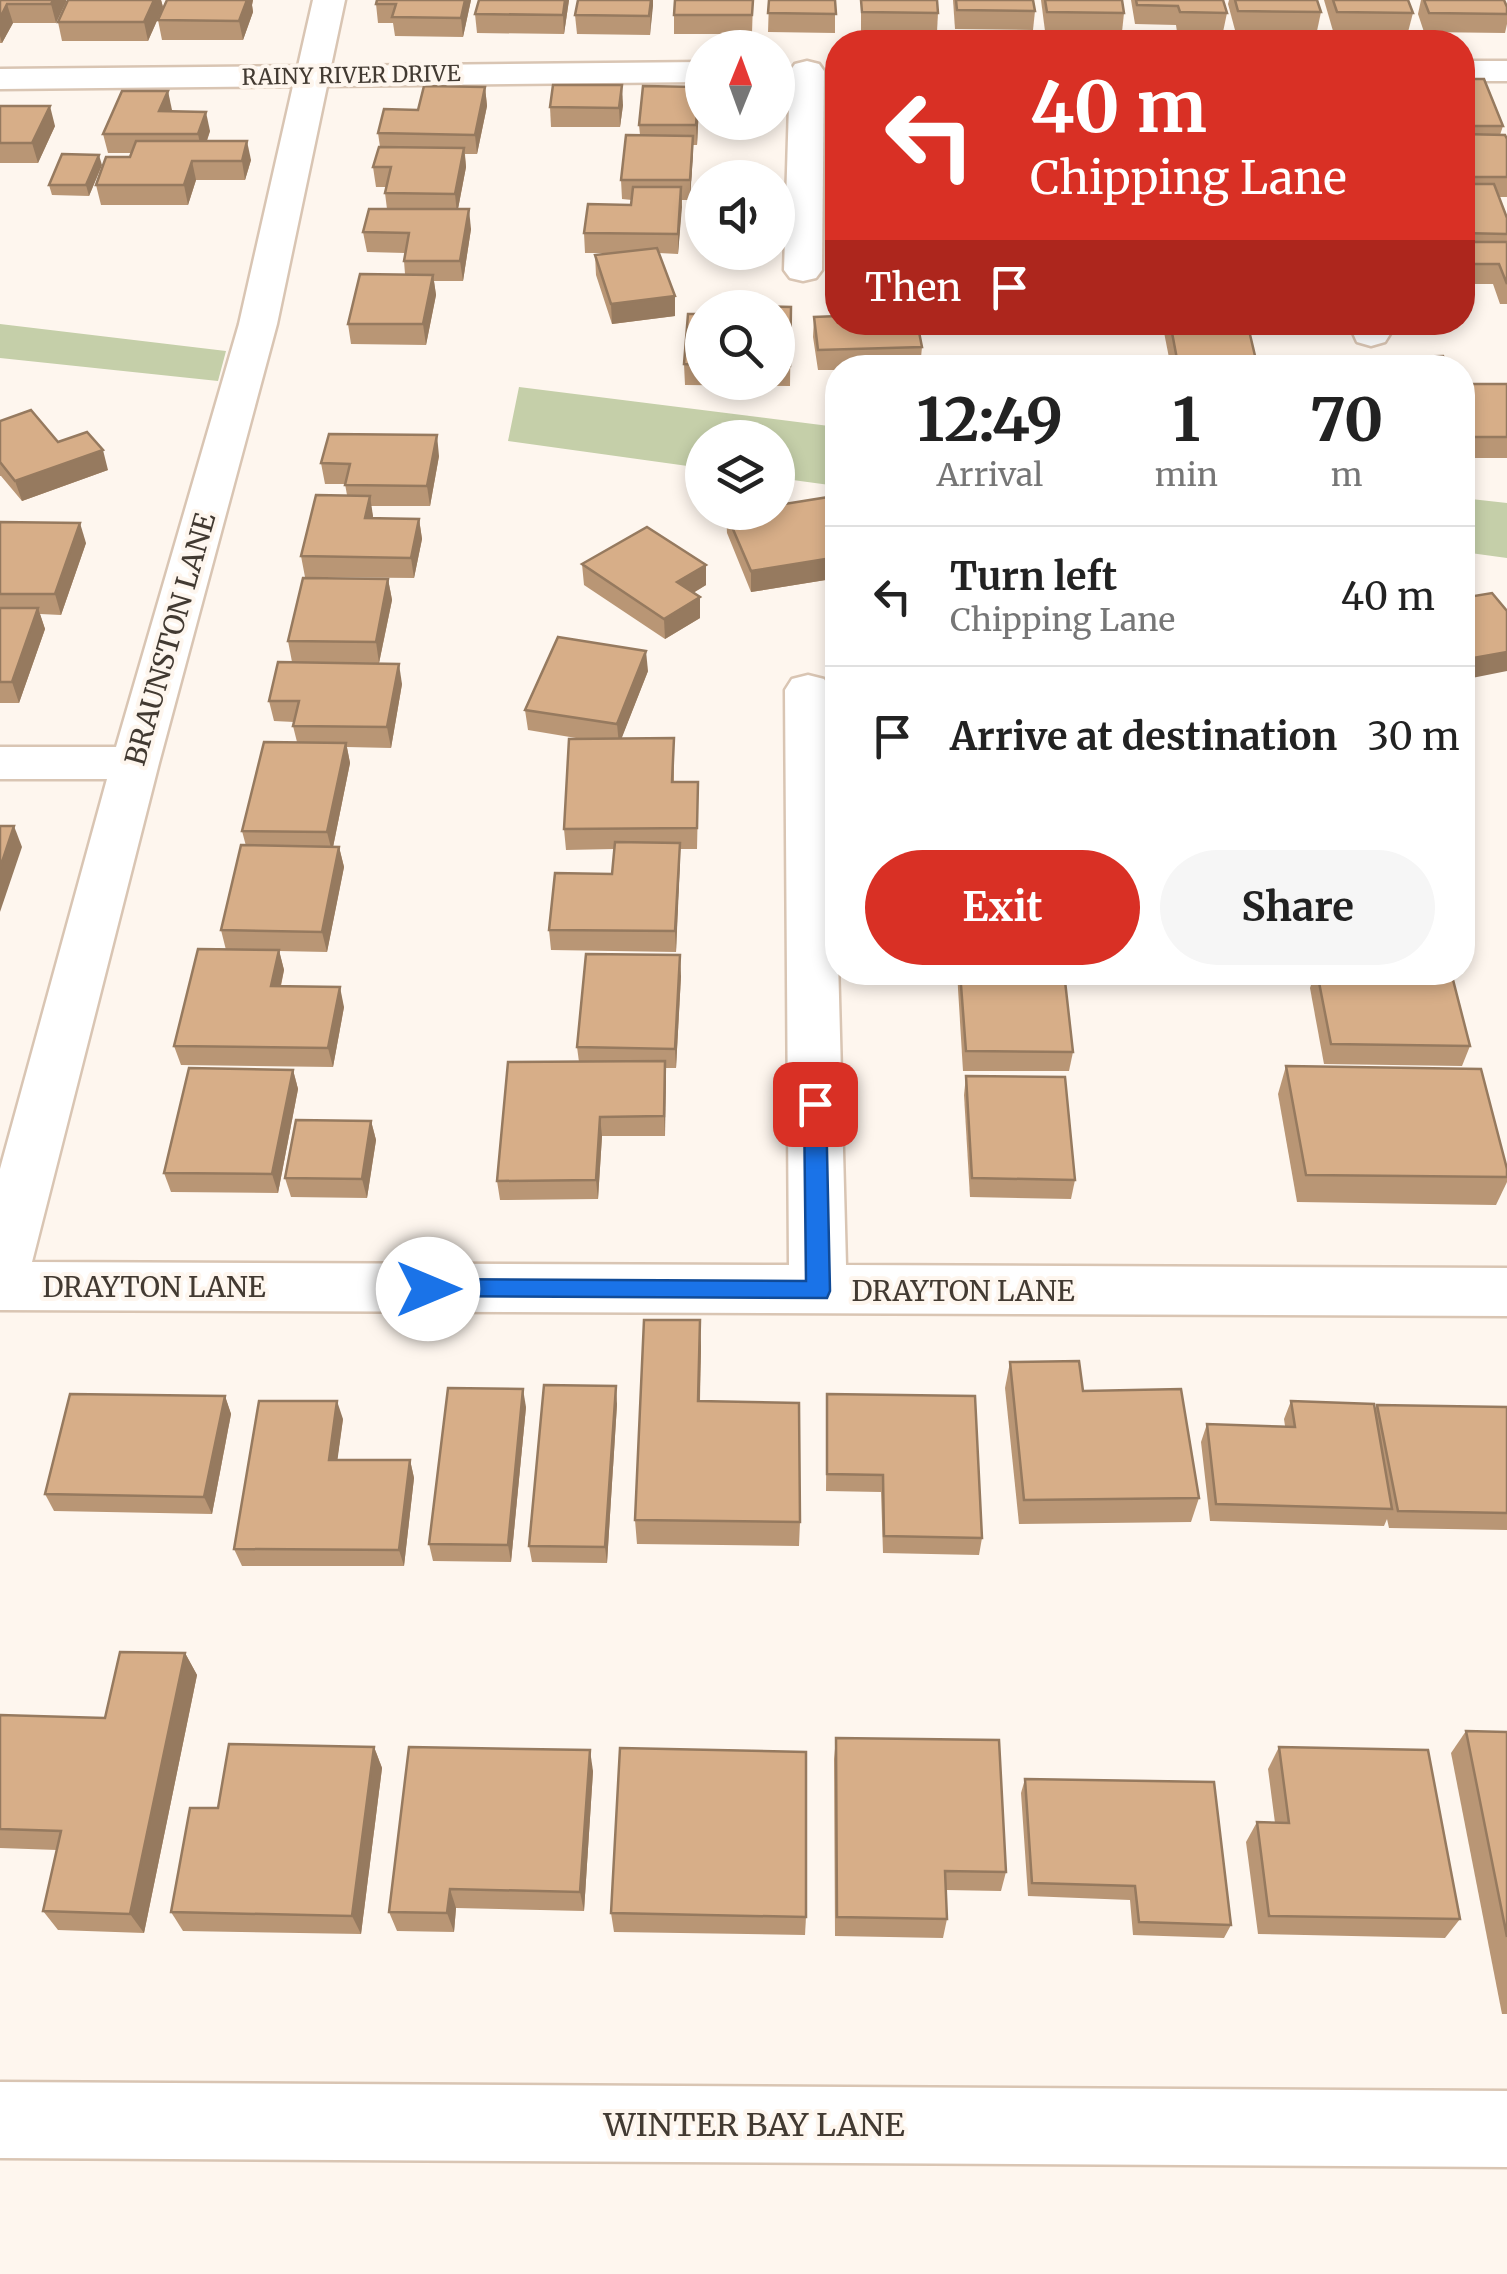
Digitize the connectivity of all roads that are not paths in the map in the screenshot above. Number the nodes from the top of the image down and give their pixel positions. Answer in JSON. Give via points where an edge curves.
{"nodes":[{"id":1,"x":328,"y":0,"type":"edge"},
{"id":2,"x":1475,"y":71,"type":"edge"},
{"id":3,"x":1507,"y":71,"type":"edge"},
{"id":4,"x":685,"y":72,"type":"edge"},
{"id":5,"x":807,"y":72,"type":"edge"},
{"id":6,"x":314,"y":75,"type":"junction"},
{"id":7,"x":0,"y":79,"type":"edge"},
{"id":8,"x":803,"y":270,"type":"dead end"},
{"id":9,"x":808,"y":690,"type":"dead end"},
{"id":10,"x":0,"y":764,"type":"edge"},
{"id":11,"x":135,"y":764,"type":"junction"},
{"id":12,"x":0,"y":1275,"type":"edge"},
{"id":13,"x":0,"y":1286,"type":"edge"},
{"id":14,"x":818,"y":1291,"type":"junction"},
{"id":15,"x":1507,"y":1292,"type":"edge"},
{"id":16,"x":0,"y":2120,"type":"edge"},
{"id":17,"x":1507,"y":2129,"type":"edge"}],
"edges":[{"from":1,"to":6,"type":"street","name":"BRAUNSTON LANE"},
{"from":2,"to":3,"type":"street"},
{"from":4,"to":6,"type":"street","name":"RAINY RIVER DRIVE"},
{"from":5,"to":8,"type":"street"},
{"from":6,"to":7,"type":"street","name":"RAINY RIVER DRIVE"},
{"from":6,"to":11,"type":"street","name":"BRAUNSTON LANE","via":[[258,324]]},
{"from":9,"to":14,"type":"street"},
{"from":10,"to":11,"type":"street"},
{"from":11,"to":12,"type":"street","name":"BRAUNSTON LANE"},
{"from":13,"to":14,"type":"street","name":"DRAYTON LANE"},
{"from":14,"to":15,"type":"street","name":"DRAYTON LANE"},
{"from":16,"to":17,"type":"street","name":"WINTER BAY LANE"}]}
